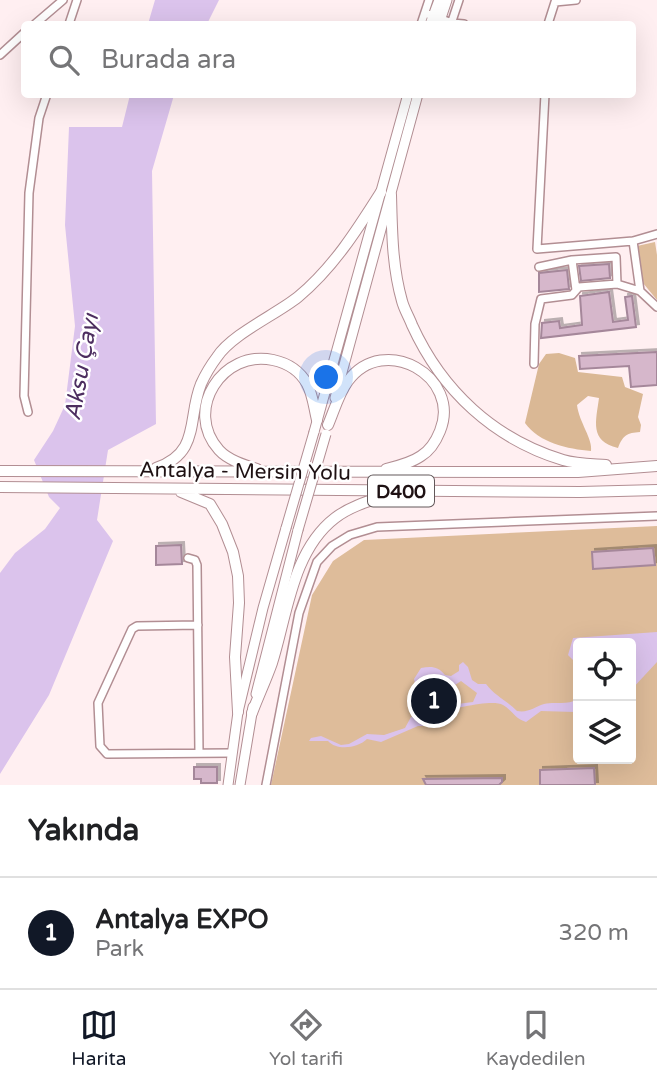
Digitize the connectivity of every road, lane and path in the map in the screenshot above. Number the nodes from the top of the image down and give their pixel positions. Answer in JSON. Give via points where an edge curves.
{"nodes":[{"id":1,"x":63,"y":0,"type":"edge"},
{"id":2,"x":77,"y":0,"type":"edge"},
{"id":3,"x":429,"y":0,"type":"edge"},
{"id":4,"x":439,"y":0,"type":"edge"},
{"id":5,"x":447,"y":0,"type":"edge"},
{"id":6,"x":459,"y":0,"type":"edge"},
{"id":7,"x":546,"y":0,"type":"edge"},
{"id":8,"x":576,"y":0,"type":"edge"},
{"id":9,"x":555,"y":2,"type":"edge"},
{"id":10,"x":434,"y":19,"type":"edge"},
{"id":11,"x":38,"y":21,"type":"edge"},
{"id":12,"x":70,"y":21,"type":"edge"},
{"id":13,"x":453,"y":21,"type":"edge"},
{"id":14,"x":549,"y":21,"type":"edge"},
{"id":15,"x":21,"y":36,"type":"edge"},
{"id":16,"x":0,"y":55,"type":"edge"},
{"id":17,"x":46,"y":98,"type":"edge"},
{"id":18,"x":407,"y":98,"type":"edge"},
{"id":19,"x":417,"y":98,"type":"edge"},
{"id":20,"x":545,"y":98,"type":"edge"},
{"id":21,"x":386,"y":193,"type":"junction"},
{"id":22,"x":657,"y":234,"type":"edge"},
{"id":23,"x":633,"y":241,"type":"junction"},
{"id":24,"x":572,"y":260,"type":"junction"},
{"id":25,"x":539,"y":267,"type":"dead end"},
{"id":26,"x":617,"y":284,"type":"junction"},
{"id":27,"x":576,"y":290,"type":"junction"},
{"id":28,"x":640,"y":291,"type":"junction"},
{"id":29,"x":657,"y":307,"type":"edge"},
{"id":30,"x":534,"y":364,"type":"dead end"},
{"id":31,"x":27,"y":412,"type":"dead end"},
{"id":32,"x":317,"y":420,"type":"junction"},
{"id":33,"x":327,"y":429,"type":"junction"},
{"id":34,"x":657,"y":466,"type":"edge"},
{"id":35,"x":641,"y":467,"type":"junction"},
{"id":36,"x":149,"y":470,"type":"junction"},
{"id":37,"x":0,"y":471,"type":"edge"},
{"id":38,"x":267,"y":472,"type":"junction"},
{"id":39,"x":373,"y":472,"type":"junction"},
{"id":40,"x":0,"y":487,"type":"edge"},
{"id":41,"x":174,"y":489,"type":"junction"},
{"id":42,"x":657,"y":490,"type":"edge"},
{"id":43,"x":402,"y":491,"type":"junction"},
{"id":44,"x":657,"y":516,"type":"edge"},
{"id":45,"x":188,"y":558,"type":"dead end"},
{"id":46,"x":198,"y":625,"type":"junction"},
{"id":47,"x":238,"y":712,"type":"junction"},
{"id":48,"x":252,"y":713,"type":"junction"},
{"id":49,"x":200,"y":753,"type":"junction"},
{"id":50,"x":231,"y":753,"type":"junction"},
{"id":51,"x":228,"y":785,"type":"edge"},
{"id":52,"x":240,"y":785,"type":"edge"},
{"id":53,"x":266,"y":785,"type":"edge"}],
"edges":[{"from":1,"to":11,"type":"street"},
{"from":2,"to":12,"type":"street"},
{"from":3,"to":10,"type":"street"},
{"from":4,"to":10,"type":"main road"},
{"from":5,"to":10,"type":"main road"},
{"from":6,"to":13,"type":"street"},
{"from":7,"to":9,"type":"street"},
{"from":8,"to":9,"type":"street"},
{"from":9,"to":14,"type":"street"},
{"from":15,"to":16,"type":"street"},
{"from":17,"to":31,"type":"street","via":[[38,118],[29,193]]},
{"from":18,"to":21,"type":"main road"},
{"from":19,"to":21,"type":"main road"},
{"from":20,"to":23,"type":"street","via":[[537,249]]},
{"from":21,"to":32,"type":"main road"},
{"from":21,"to":33,"type":"main road"},
{"from":21,"to":35,"type":"highway","via":[[402,303],[437,372],[465,403],[499,431],[540,452],[566,461]]},
{"from":21,"to":36,"type":"highway","via":[[327,270],[297,298],[219,354],[200,386],[188,443],[177,458]]},
{"from":22,"to":23,"type":"street"},
{"from":23,"to":28,"type":"street"},
{"from":24,"to":25,"type":"street"},
{"from":24,"to":26,"type":"street","via":[[616,257]]},
{"from":24,"to":27,"type":"street"},
{"from":26,"to":27,"type":"street"},
{"from":26,"to":28,"type":"street"},
{"from":27,"to":30,"type":"street","via":[[572,295],[541,299],[534,324]]},
{"from":28,"to":29,"type":"street"},
{"from":32,"to":38,"type":"highway","via":[[307,383],[280,361],[261,357],[224,371],[210,391],[206,429],[219,450],[238,463]]},
{"from":32,"to":47,"type":"main road","bridge":true},
{"from":33,"to":39,"type":"highway","via":[[347,381],[363,367],[393,359],[426,374],[443,405],[443,424],[436,442],[415,460]]},
{"from":33,"to":48,"type":"main road","bridge":true},
{"from":34,"to":35,"type":"highway","name":"Antalya - Mersin Yolu","number":"D400"},
{"from":35,"to":39,"type":"highway","name":"Antalya - Mersin Yolu","number":"D400","via":[[578,472]]},
{"from":36,"to":37,"type":"highway","name":"Antalya - Mersin Yolu","number":"D400"},
{"from":36,"to":38,"type":"highway","name":"Antalya - Mersin Yolu","number":"D400"},
{"from":38,"to":39,"type":"highway","name":"Antalya - Mersin Yolu","number":"D400"},
{"from":40,"to":41,"type":"highway","name":"Antalya - Mersin Yolu","number":"D400"},
{"from":41,"to":43,"type":"highway","name":"Antalya - Mersin Yolu","number":"D400"},
{"from":41,"to":47,"type":"highway","via":[[210,504],[233,552],[238,589]]},
{"from":42,"to":43,"type":"highway","name":"Antalya - Mersin Yolu","number":"D400"},
{"from":43,"to":48,"type":"highway","via":[[349,508],[314,540],[302,563]]},
{"from":44,"to":53,"type":"street","via":[[377,527],[332,546],[317,562],[299,613]]},
{"from":45,"to":46,"type":"street","via":[[197,565]]},
{"from":46,"to":49,"type":"street"},
{"from":46,"to":49,"type":"street","via":[[132,629],[98,703],[100,746],[107,754]]},
{"from":47,"to":50,"type":"main road"},
{"from":48,"to":52,"type":"main road"},
{"from":49,"to":50,"type":"street"},
{"from":50,"to":51,"type":"main road"}]}
